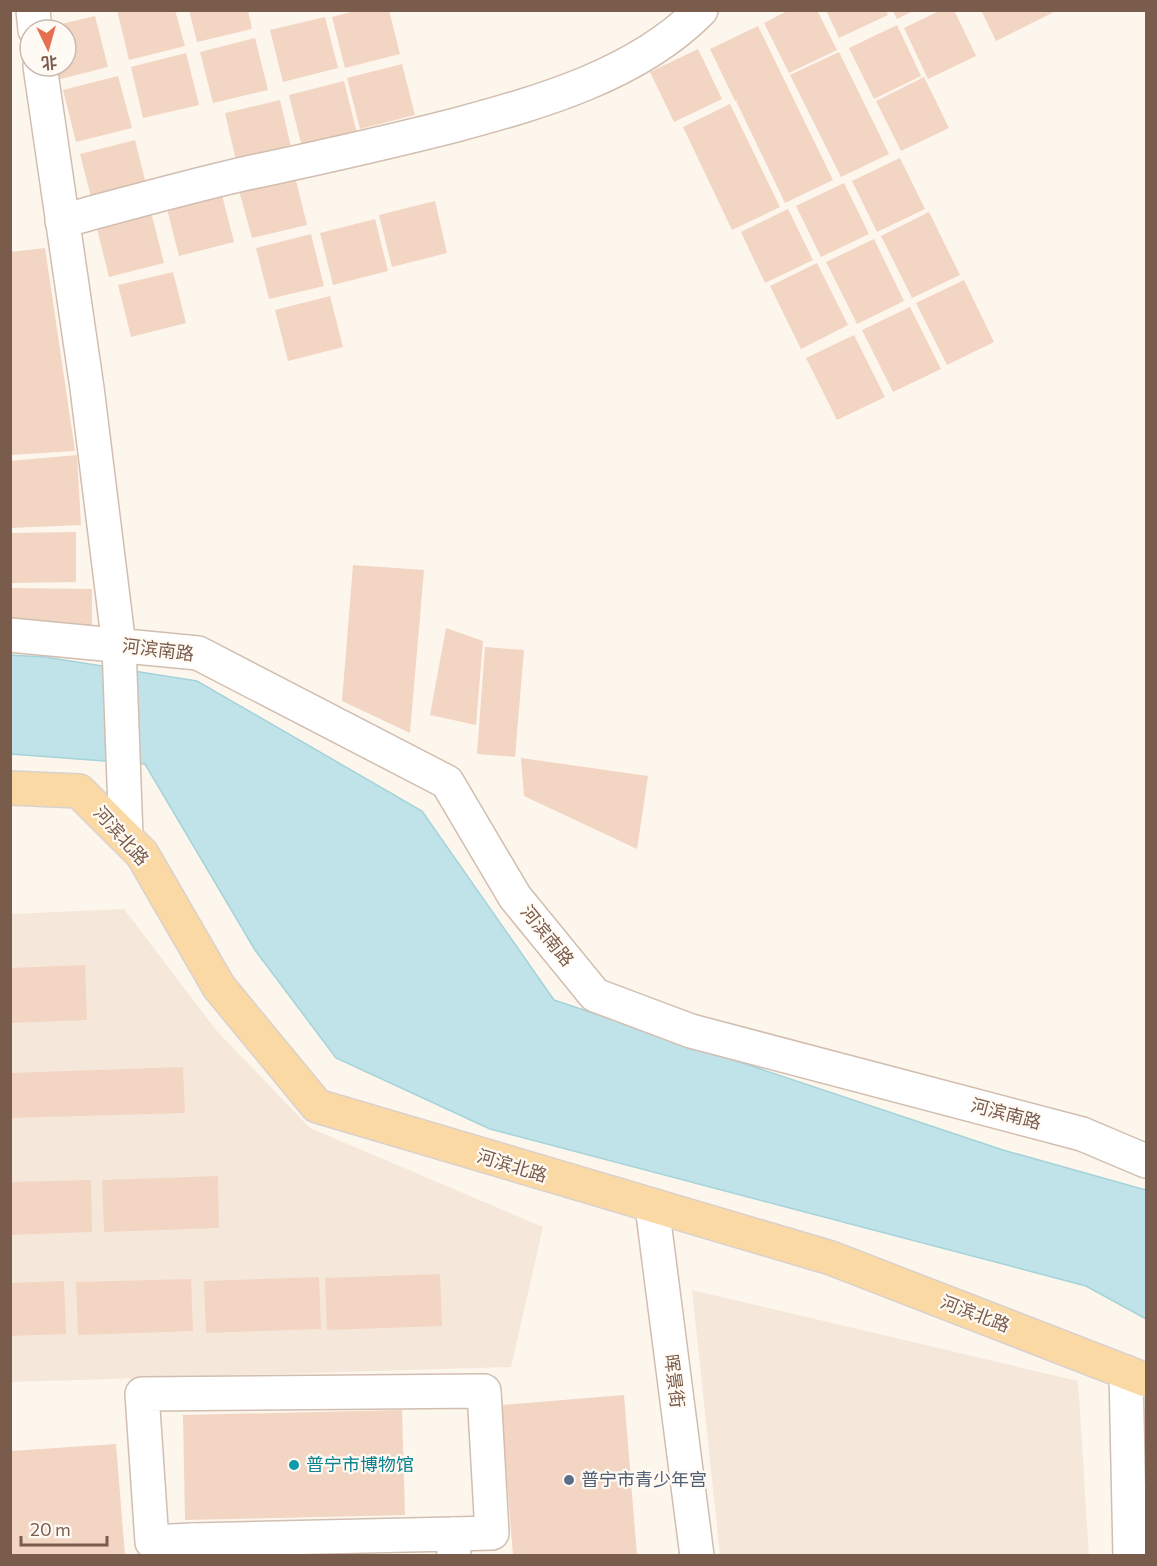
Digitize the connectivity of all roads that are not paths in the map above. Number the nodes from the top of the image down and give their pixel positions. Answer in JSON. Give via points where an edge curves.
{"nodes":[{"id":1,"x":701,"y":10,"type":"edge"},
{"id":2,"x":42,"y":78,"type":"edge"},
{"id":3,"x":62,"y":221,"type":"junction"},
{"id":4,"x":10,"y":635,"type":"edge"},
{"id":5,"x":119,"y":646,"type":"junction"},
{"id":6,"x":10,"y":788,"type":"edge"},
{"id":7,"x":126,"y":837,"type":"junction"},
{"id":8,"x":1146,"y":1161,"type":"edge"},
{"id":9,"x":652,"y":1206,"type":"junction"},
{"id":10,"x":1136,"y":1376,"type":"edge"},
{"id":11,"x":453,"y":1545,"type":"edge"},
{"id":12,"x":193,"y":1548,"type":"edge"},
{"id":13,"x":697,"y":1556,"type":"edge"},
{"id":14,"x":1130,"y":1556,"type":"edge"}],
"edges":[{"from":1,"to":3,"type":"street","via":[[628,64],[530,105]]},
{"from":2,"to":3,"type":"street"},
{"from":3,"to":5,"type":"street"},
{"from":4,"to":5,"type":"street","name":"河滨南路"},
{"from":5,"to":7,"type":"street"},
{"from":5,"to":8,"type":"street","name":"河滨南路","via":[[198,653],[447,782],[515,897],[596,995],[691,1031],[1082,1134]]},
{"from":6,"to":7,"type":"main road","name":"河滨北路","via":[[80,791]]},
{"from":7,"to":9,"type":"main road","name":"河滨北路","via":[[142,854],[219,987],[317,1106]]},
{"from":9,"to":10,"type":"main road","name":"河滨北路","via":[[831,1258]]},
{"from":9,"to":13,"type":"street","name":"晖景街"},
{"from":10,"to":14,"type":"street"},
{"from":11,"to":12,"type":"street"},
{"from":11,"to":12,"type":"street","via":[[492,1533],[484,1390],[142,1394],[152,1542]]}]}
